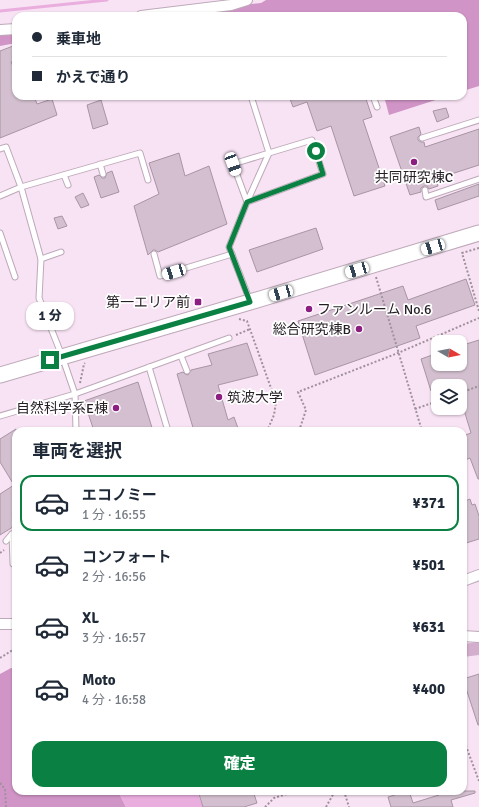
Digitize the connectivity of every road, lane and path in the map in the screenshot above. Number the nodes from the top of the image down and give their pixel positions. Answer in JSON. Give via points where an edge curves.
{"nodes":[{"id":1,"x":247,"y":0,"type":"edge"},
{"id":2,"x":174,"y":12,"type":"edge"},
{"id":3,"x":12,"y":29,"type":"edge"},
{"id":4,"x":0,"y":30,"type":"edge"},
{"id":5,"x":252,"y":100,"type":"edge"},
{"id":6,"x":374,"y":100,"type":"edge"},
{"id":7,"x":377,"y":107,"type":"dead end"},
{"id":8,"x":479,"y":120,"type":"edge"},
{"id":9,"x":422,"y":138,"type":"dead end"},
{"id":10,"x":0,"y":149,"type":"edge"},
{"id":11,"x":270,"y":152,"type":"junction"},
{"id":12,"x":100,"y":164,"type":"junction"},
{"id":13,"x":103,"y":174,"type":"dead end"},
{"id":14,"x":64,"y":175,"type":"junction"},
{"id":15,"x":479,"y":179,"type":"edge"},
{"id":16,"x":148,"y":180,"type":"dead end"},
{"id":17,"x":68,"y":185,"type":"dead end"},
{"id":18,"x":21,"y":187,"type":"junction"},
{"id":19,"x":425,"y":190,"type":"dead end"},
{"id":20,"x":0,"y":196,"type":"edge"},
{"id":21,"x":247,"y":202,"type":"junction"},
{"id":22,"x":0,"y":232,"type":"edge"},
{"id":23,"x":479,"y":233,"type":"edge"},
{"id":24,"x":479,"y":248,"type":"edge"},
{"id":25,"x":61,"y":252,"type":"dead end"},
{"id":26,"x":154,"y":254,"type":"dead end"},
{"id":27,"x":232,"y":254,"type":"junction"},
{"id":28,"x":41,"y":259,"type":"junction"},
{"id":29,"x":15,"y":277,"type":"dead end"},
{"id":30,"x":375,"y":277,"type":"dead end"},
{"id":31,"x":250,"y":302,"type":"junction"},
{"id":32,"x":479,"y":311,"type":"edge"},
{"id":33,"x":479,"y":318,"type":"edge"},
{"id":34,"x":250,"y":329,"type":"dead end"},
{"id":35,"x":229,"y":338,"type":"joint"},
{"id":36,"x":398,"y":353,"type":"junction"},
{"id":37,"x":62,"y":356,"type":"junction"},
{"id":38,"x":181,"y":356,"type":"junction"},
{"id":39,"x":150,"y":367,"type":"junction"},
{"id":40,"x":187,"y":371,"type":"dead end"},
{"id":41,"x":0,"y":375,"type":"edge"},
{"id":42,"x":479,"y":386,"type":"edge"},
{"id":43,"x":467,"y":390,"type":"edge"},
{"id":44,"x":75,"y":394,"type":"junction"},
{"id":45,"x":431,"y":403,"type":"edge"},
{"id":46,"x":415,"y":409,"type":"junction"},
{"id":47,"x":0,"y":416,"type":"edge"},
{"id":48,"x":76,"y":427,"type":"edge"},
{"id":49,"x":167,"y":427,"type":"edge"},
{"id":50,"x":300,"y":427,"type":"edge"},
{"id":51,"x":421,"y":427,"type":"edge"},
{"id":52,"x":12,"y":536,"type":"edge"},
{"id":53,"x":6,"y":541,"type":"dead end"},
{"id":54,"x":479,"y":575,"type":"edge"},
{"id":55,"x":467,"y":580,"type":"edge"},
{"id":56,"x":0,"y":624,"type":"edge"},
{"id":57,"x":12,"y":624,"type":"edge"},
{"id":58,"x":467,"y":636,"type":"edge"},
{"id":59,"x":479,"y":637,"type":"edge"},
{"id":60,"x":12,"y":650,"type":"edge"},
{"id":61,"x":0,"y":658,"type":"edge"},
{"id":62,"x":467,"y":749,"type":"edge"},
{"id":63,"x":479,"y":781,"type":"edge"},
{"id":64,"x":0,"y":782,"type":"edge"},
{"id":65,"x":283,"y":795,"type":"edge"},
{"id":66,"x":333,"y":795,"type":"edge"},
{"id":67,"x":345,"y":795,"type":"edge"},
{"id":68,"x":6,"y":807,"type":"edge"},
{"id":69,"x":265,"y":807,"type":"edge"},
{"id":70,"x":326,"y":807,"type":"edge"},
{"id":71,"x":349,"y":807,"type":"edge"}],
"edges":[{"from":1,"to":2,"type":"street","via":[[231,5]]},
{"from":3,"to":4,"type":"street"},
{"from":5,"to":11,"type":"lane"},
{"from":6,"to":7,"type":"lane"},
{"from":8,"to":9,"type":"lane"},
{"from":10,"to":18,"type":"lane","via":[[6,147]]},
{"from":11,"to":21,"type":"lane"},
{"from":11,"to":21,"type":"lane","via":[[233,164]]},
{"from":11,"to":21,"type":"lane","via":[[312,140],[323,174]]},
{"from":12,"to":13,"type":"lane"},
{"from":12,"to":14,"type":"lane"},
{"from":12,"to":16,"type":"lane","via":[[140,152]]},
{"from":14,"to":17,"type":"lane"},
{"from":14,"to":18,"type":"lane"},
{"from":15,"to":19,"type":"lane","via":[[426,198]]},
{"from":18,"to":20,"type":"lane"},
{"from":18,"to":28,"type":"lane"},
{"from":21,"to":27,"type":"lane","via":[[229,247]]},
{"from":22,"to":29,"type":"lane"},
{"from":23,"to":31,"type":"street"},
{"from":24,"to":32,"type":"path","via":[[462,253]]},
{"from":25,"to":28,"type":"lane"},
{"from":26,"to":27,"type":"lane","via":[[160,276]]},
{"from":27,"to":31,"type":"lane"},
{"from":28,"to":37,"type":"lane","via":[[39,298]]},
{"from":30,"to":36,"type":"path"},
{"from":31,"to":37,"type":"street"},
{"from":33,"to":36,"type":"path"},
{"from":34,"to":35,"type":"path"},
{"from":35,"to":38,"type":"lane"},
{"from":36,"to":46,"type":"path"},
{"from":36,"to":50,"type":"path","via":[[298,392],[306,410]]},
{"from":37,"to":41,"type":"street"},
{"from":37,"to":44,"type":"lane"},
{"from":38,"to":39,"type":"lane"},
{"from":38,"to":40,"type":"lane"},
{"from":39,"to":44,"type":"lane"},
{"from":39,"to":49,"type":"lane"},
{"from":42,"to":43,"type":"path"},
{"from":44,"to":47,"type":"lane"},
{"from":44,"to":48,"type":"lane"},
{"from":45,"to":46,"type":"path"},
{"from":46,"to":51,"type":"path"},
{"from":52,"to":53,"type":"lane"},
{"from":54,"to":55,"type":"street"},
{"from":56,"to":57,"type":"street"},
{"from":58,"to":59,"type":"street"},
{"from":60,"to":61,"type":"path"},
{"from":62,"to":63,"type":"path"},
{"from":64,"to":68,"type":"path","via":[[5,789]]},
{"from":65,"to":69,"type":"path","via":[[274,798]]},
{"from":66,"to":70,"type":"path"},
{"from":67,"to":71,"type":"path"}]}
